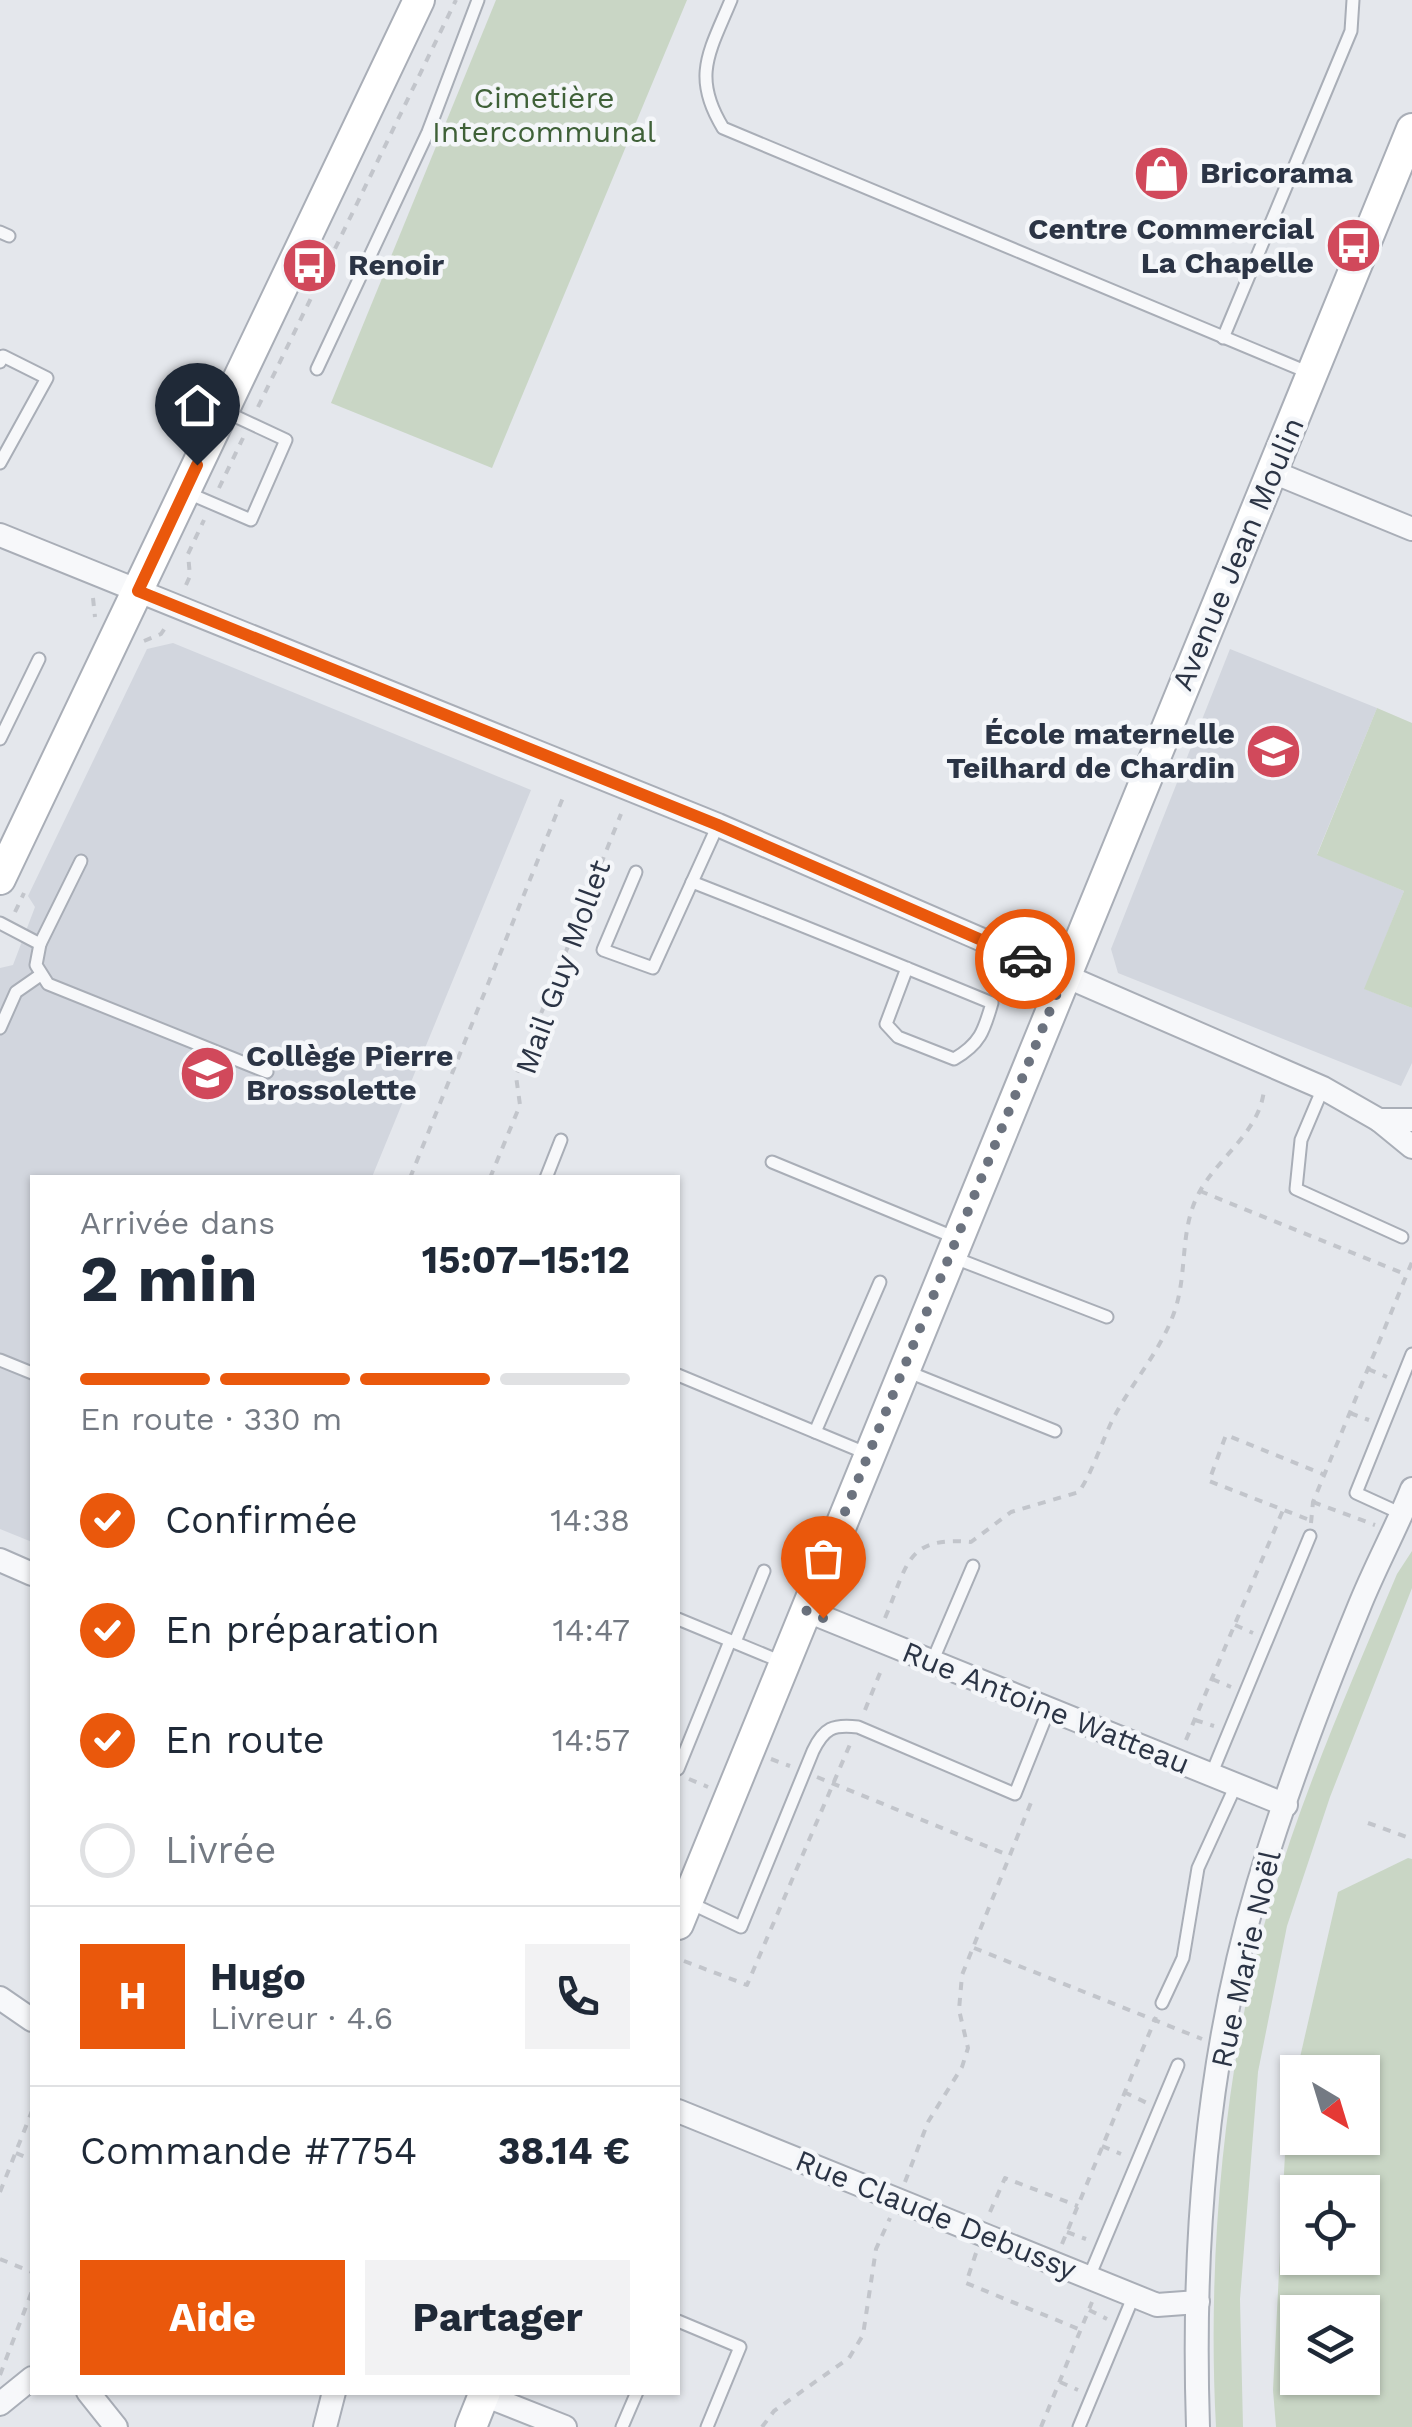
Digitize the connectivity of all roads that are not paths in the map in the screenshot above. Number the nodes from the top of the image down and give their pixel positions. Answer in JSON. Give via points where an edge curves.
{"nodes":[{"id":1,"x":419,"y":0,"type":"edge"},
{"id":2,"x":478,"y":0,"type":"edge"},
{"id":3,"x":731,"y":0,"type":"edge"},
{"id":4,"x":1353,"y":0,"type":"edge"},
{"id":5,"x":1412,"y":129,"type":"edge"},
{"id":6,"x":1223,"y":338,"type":"junction"},
{"id":7,"x":0,"y":362,"type":"edge"},
{"id":8,"x":317,"y":369,"type":"dead end"},
{"id":9,"x":1313,"y":375,"type":"junction"},
{"id":10,"x":236,"y":417,"type":"junction"},
{"id":11,"x":0,"y":463,"type":"edge"},
{"id":12,"x":1273,"y":472,"type":"junction"},
{"id":13,"x":198,"y":498,"type":"junction"},
{"id":14,"x":1412,"y":529,"type":"edge"},
{"id":15,"x":0,"y":534,"type":"edge"},
{"id":16,"x":138,"y":591,"type":"junction"},
{"id":17,"x":40,"y":658,"type":"dead end"},
{"id":18,"x":0,"y":739,"type":"edge"},
{"id":19,"x":718,"y":825,"type":"junction"},
{"id":20,"x":81,"y":861,"type":"dead end"},
{"id":21,"x":636,"y":872,"type":"dead end"},
{"id":22,"x":15,"y":879,"type":"edge"},
{"id":23,"x":692,"y":882,"type":"junction"},
{"id":24,"x":4,"y":925,"type":"edge"},
{"id":25,"x":40,"y":944,"type":"junction"},
{"id":26,"x":907,"y":968,"type":"junction"},
{"id":27,"x":38,"y":976,"type":"junction"},
{"id":28,"x":1064,"y":976,"type":"junction"},
{"id":29,"x":0,"y":1028,"type":"edge"},
{"id":30,"x":267,"y":1072,"type":"dead end"},
{"id":31,"x":1323,"y":1088,"type":"junction"},
{"id":32,"x":1378,"y":1120,"type":"junction"},
{"id":33,"x":1412,"y":1120,"type":"edge"},
{"id":34,"x":562,"y":1140,"type":"dead end"},
{"id":35,"x":1412,"y":1147,"type":"edge"},
{"id":36,"x":772,"y":1162,"type":"dead end"},
{"id":37,"x":547,"y":1175,"type":"edge"},
{"id":38,"x":1402,"y":1237,"type":"dead end"},
{"id":39,"x":952,"y":1247,"type":"junction"},
{"id":40,"x":880,"y":1282,"type":"dead end"},
{"id":41,"x":1106,"y":1316,"type":"dead end"},
{"id":42,"x":1412,"y":1354,"type":"edge"},
{"id":43,"x":0,"y":1360,"type":"edge"},
{"id":44,"x":902,"y":1369,"type":"junction"},
{"id":45,"x":30,"y":1372,"type":"edge"},
{"id":46,"x":680,"y":1375,"type":"edge"},
{"id":47,"x":1055,"y":1431,"type":"dead end"},
{"id":48,"x":816,"y":1432,"type":"junction"},
{"id":49,"x":868,"y":1454,"type":"junction"},
{"id":50,"x":1412,"y":1489,"type":"edge"},
{"id":51,"x":1402,"y":1514,"type":"junction"},
{"id":52,"x":1310,"y":1536,"type":"road end"},
{"id":53,"x":0,"y":1560,"type":"edge"},
{"id":54,"x":973,"y":1566,"type":"dead end"},
{"id":55,"x":764,"y":1570,"type":"dead end"},
{"id":56,"x":30,"y":1573,"type":"edge"},
{"id":57,"x":805,"y":1610,"type":"junction"},
{"id":58,"x":680,"y":1620,"type":"edge"},
{"id":59,"x":733,"y":1641,"type":"junction"},
{"id":60,"x":932,"y":1662,"type":"junction"},
{"id":61,"x":786,"y":1664,"type":"junction"},
{"id":62,"x":1049,"y":1709,"type":"junction"},
{"id":63,"x":680,"y":1767,"type":"edge"},
{"id":64,"x":1210,"y":1774,"type":"junction"},
{"id":65,"x":1236,"y":1785,"type":"junction"},
{"id":66,"x":1286,"y":1805,"type":"junction"},
{"id":67,"x":680,"y":1907,"type":"edge"},
{"id":68,"x":0,"y":1998,"type":"edge"},
{"id":69,"x":1162,"y":2003,"type":"road end"},
{"id":70,"x":30,"y":2019,"type":"edge"},
{"id":71,"x":1178,"y":2065,"type":"dead end"},
{"id":72,"x":680,"y":2111,"type":"edge"},
{"id":73,"x":1092,"y":2285,"type":"junction"},
{"id":74,"x":1134,"y":2295,"type":"junction"},
{"id":75,"x":1198,"y":2302,"type":"junction"},
{"id":76,"x":680,"y":2322,"type":"edge"},
{"id":77,"x":30,"y":2380,"type":"edge"},
{"id":78,"x":90,"y":2395,"type":"edge"},
{"id":79,"x":333,"y":2395,"type":"edge"},
{"id":80,"x":485,"y":2395,"type":"edge"},
{"id":81,"x":487,"y":2395,"type":"edge"},
{"id":82,"x":636,"y":2395,"type":"edge"},
{"id":83,"x":0,"y":2404,"type":"edge"},
{"id":84,"x":534,"y":2421,"type":"edge"},
{"id":85,"x":116,"y":2427,"type":"edge"},
{"id":86,"x":325,"y":2427,"type":"edge"},
{"id":87,"x":471,"y":2427,"type":"edge"},
{"id":88,"x":566,"y":2427,"type":"edge"},
{"id":89,"x":622,"y":2427,"type":"edge"},
{"id":90,"x":707,"y":2427,"type":"edge"},
{"id":91,"x":1079,"y":2427,"type":"edge"},
{"id":92,"x":1198,"y":2427,"type":"edge"}],
"edges":[{"from":1,"to":10,"type":"street"},
{"from":2,"to":8,"type":"lane","via":[[428,132]]},
{"from":3,"to":6,"type":"lane","via":[[705,64],[704,86],[723,128]]},
{"from":4,"to":6,"type":"lane","via":[[1351,31]]},
{"from":5,"to":9,"type":"street","name":"Avenue Jean Moulin"},
{"from":6,"to":9,"type":"lane"},
{"from":7,"to":11,"type":"lane","via":[[4,356],[47,378]]},
{"from":9,"to":12,"type":"street","name":"Avenue Jean Moulin"},
{"from":10,"to":13,"type":"street"},
{"from":10,"to":13,"type":"lane","via":[[286,440],[250,520]]},
{"from":12,"to":14,"type":"street"},
{"from":12,"to":28,"type":"street","name":"Avenue Jean Moulin"},
{"from":13,"to":16,"type":"street"},
{"from":15,"to":16,"type":"street"},
{"from":16,"to":19,"type":"street"},
{"from":16,"to":22,"type":"street"},
{"from":17,"to":18,"type":"lane"},
{"from":19,"to":23,"type":"lane"},
{"from":19,"to":28,"type":"street"},
{"from":20,"to":25,"type":"lane"},
{"from":21,"to":23,"type":"lane","via":[[603,950],[653,968]]},
{"from":23,"to":26,"type":"lane"},
{"from":24,"to":25,"type":"lane"},
{"from":25,"to":27,"type":"lane"},
{"from":26,"to":26,"type":"lane","via":[[992,1003],[983,1037],[968,1051],[954,1059],[898,1038],[886,1024]]},
{"from":27,"to":29,"type":"lane","via":[[16,992]]},
{"from":27,"to":30,"type":"lane"},
{"from":28,"to":31,"type":"street"},
{"from":28,"to":39,"type":"street","name":"Avenue Jean Moulin"},
{"from":31,"to":32,"type":"street"},
{"from":31,"to":38,"type":"lane","via":[[1301,1140],[1296,1190]]},
{"from":32,"to":33,"type":"street"},
{"from":32,"to":35,"type":"street"},
{"from":34,"to":37,"type":"lane"},
{"from":36,"to":39,"type":"lane"},
{"from":39,"to":41,"type":"lane"},
{"from":39,"to":44,"type":"street","name":"Avenue Jean Moulin"},
{"from":40,"to":48,"type":"lane"},
{"from":42,"to":51,"type":"lane","via":[[1356,1493]]},
{"from":43,"to":45,"type":"lane"},
{"from":44,"to":47,"type":"lane"},
{"from":44,"to":49,"type":"street","name":"Avenue Jean Moulin"},
{"from":46,"to":48,"type":"lane"},
{"from":48,"to":49,"type":"lane"},
{"from":49,"to":57,"type":"street","name":"Avenue Jean Moulin"},
{"from":50,"to":51,"type":"street","name":"Rue Marie Noël"},
{"from":51,"to":66,"type":"street","name":"Rue Marie Noël","via":[[1359,1606]]},
{"from":52,"to":64,"type":"lane"},
{"from":53,"to":56,"type":"street"},
{"from":54,"to":60,"type":"lane"},
{"from":55,"to":59,"type":"lane"},
{"from":57,"to":60,"type":"street","name":"Rue Antoine Watteau"},
{"from":57,"to":61,"type":"street","name":"Avenue Jean Moulin"},
{"from":58,"to":59,"type":"lane"},
{"from":59,"to":61,"type":"lane"},
{"from":59,"to":63,"type":"lane"},
{"from":60,"to":62,"type":"street","name":"Rue Antoine Watteau"},
{"from":61,"to":67,"type":"street","name":"Avenue Jean Moulin"},
{"from":62,"to":64,"type":"street","name":"Rue Antoine Watteau"},
{"from":62,"to":67,"type":"lane","via":[[1015,1794],[858,1727],[836,1725],[821,1734],[741,1928]]},
{"from":64,"to":65,"type":"street","name":"Rue Antoine Watteau"},
{"from":65,"to":66,"type":"street","name":"Rue Antoine Watteau"},
{"from":65,"to":69,"type":"lane","name":"Rue Marie Noël","via":[[1198,1868],[1182,1958]]},
{"from":66,"to":75,"type":"street","name":"Rue Marie Noël","via":[[1258,1886],[1224,2046],[1205,2157]]},
{"from":68,"to":70,"type":"street"},
{"from":71,"to":73,"type":"lane","name":"Rue Marie Noël"},
{"from":72,"to":73,"type":"street","name":"Rue Claude Debussy"},
{"from":73,"to":74,"type":"street","name":"Rue Claude Debussy"},
{"from":74,"to":75,"type":"street","name":"Rue Claude Debussy","via":[[1157,2305]]},
{"from":74,"to":91,"type":"lane"},
{"from":75,"to":92,"type":"street","name":"Rue Marie Noël"},
{"from":76,"to":90,"type":"lane","via":[[740,2347]]},
{"from":77,"to":83,"type":"street"},
{"from":78,"to":85,"type":"street"},
{"from":79,"to":86,"type":"street"},
{"from":80,"to":87,"type":"street"},
{"from":81,"to":84,"type":"street"},
{"from":82,"to":89,"type":"lane"},
{"from":84,"to":88,"type":"street"}]}
